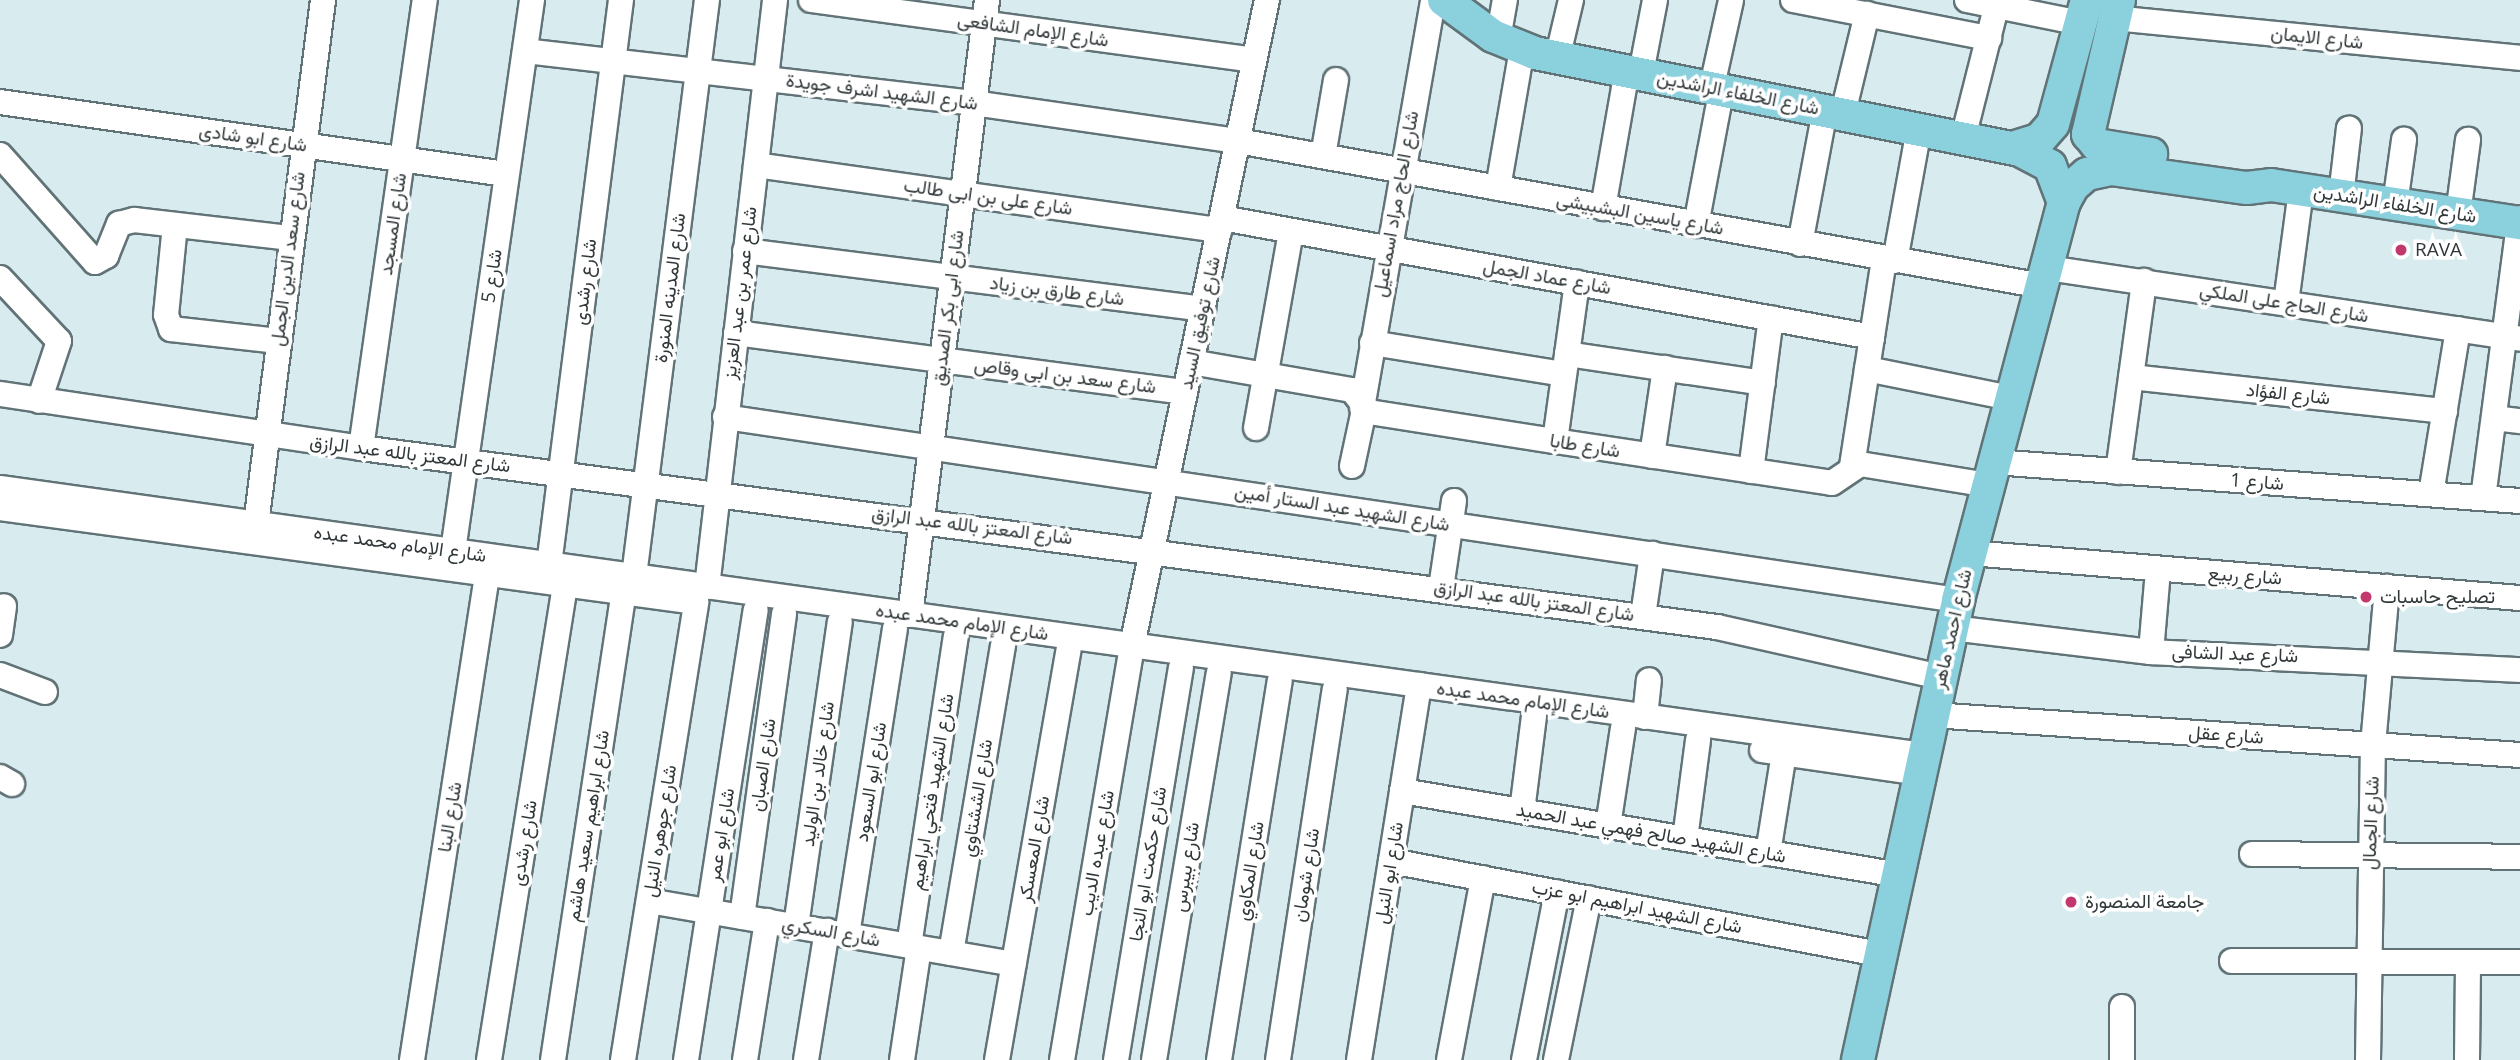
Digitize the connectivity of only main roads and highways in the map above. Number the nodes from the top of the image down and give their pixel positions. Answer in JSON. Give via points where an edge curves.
{"nodes":[{"id":1,"x":1444,"y":0,"type":"edge"},
{"id":2,"x":2117,"y":9,"type":"edge"},
{"id":3,"x":2084,"y":11,"type":"edge"},
{"id":4,"x":2012,"y":148,"type":"junction"},
{"id":5,"x":2098,"y":158,"type":"junction"},
{"id":6,"x":2064,"y":202,"type":"junction"},
{"id":7,"x":2520,"y":223,"type":"edge"},
{"id":8,"x":1858,"y":1060,"type":"edge"}],
"edges":[{"from":1,"to":4,"type":"main road","name":"شارع الخلفاء الراشدين","via":[[1510,44],[1557,59]]},
{"from":2,"to":5,"type":"main road","via":[[2088,130]]},
{"from":3,"to":4,"type":"main road","via":[[2050,129],[2033,144]]},
{"from":4,"to":6,"type":"main road","name":"شارع الخلفاء الراشدين","via":[[2044,161],[2060,179]]},
{"from":5,"to":6,"type":"main road","name":"شارع احمد ماهر"},
{"from":5,"to":7,"type":"main road","name":"شارع الخلفاء الراشدين","via":[[2247,188],[2286,187]]},
{"from":6,"to":8,"type":"main road","name":"شارع احمد ماهر","via":[[1955,614]]}]}
